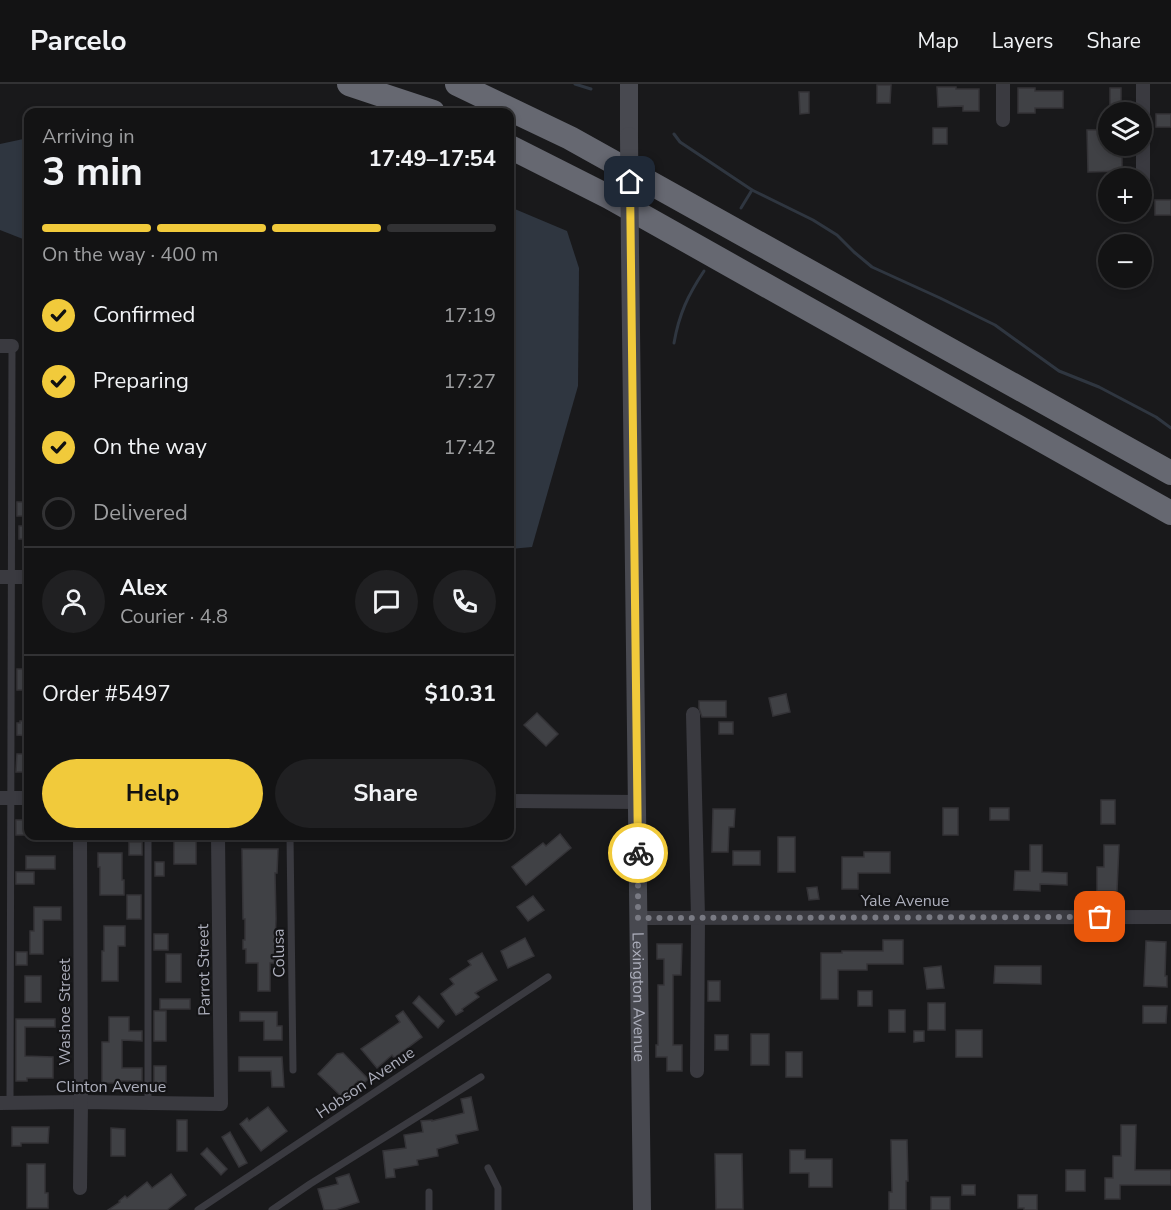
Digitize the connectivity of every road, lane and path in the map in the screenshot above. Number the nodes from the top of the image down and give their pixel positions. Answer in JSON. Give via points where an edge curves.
{"nodes":[{"id":1,"x":350,"y":84,"type":"edge"},
{"id":2,"x":457,"y":84,"type":"edge"},
{"id":3,"x":629,"y":84,"type":"edge"},
{"id":4,"x":1003,"y":84,"type":"edge"},
{"id":5,"x":1143,"y":84,"type":"edge"},
{"id":6,"x":421,"y":108,"type":"edge"},
{"id":7,"x":507,"y":108,"type":"edge"},
{"id":8,"x":514,"y":111,"type":"edge"},
{"id":9,"x":1003,"y":120,"type":"dead end"},
{"id":10,"x":514,"y":149,"type":"edge"},
{"id":11,"x":1143,"y":168,"type":"edge"},
{"id":12,"x":6,"y":346,"type":"edge"},
{"id":13,"x":1171,"y":473,"type":"edge"},
{"id":14,"x":1171,"y":513,"type":"edge"},
{"id":15,"x":6,"y":577,"type":"edge"},
{"id":16,"x":24,"y":577,"type":"edge"},
{"id":17,"x":693,"y":714,"type":"dead end"},
{"id":18,"x":5,"y":798,"type":"edge"},
{"id":19,"x":24,"y":798,"type":"edge"},
{"id":20,"x":514,"y":801,"type":"edge"},
{"id":21,"x":638,"y":802,"type":"junction"},
{"id":22,"x":80,"y":840,"type":"edge"},
{"id":23,"x":148,"y":840,"type":"edge"},
{"id":24,"x":218,"y":840,"type":"edge"},
{"id":25,"x":290,"y":840,"type":"edge"},
{"id":26,"x":698,"y":917,"type":"junction"},
{"id":27,"x":1171,"y":917,"type":"edge"},
{"id":28,"x":638,"y":918,"type":"junction"},
{"id":29,"x":548,"y":977,"type":"dead end"},
{"id":30,"x":293,"y":1070,"type":"dead end"},
{"id":31,"x":697,"y":1071,"type":"dead end"},
{"id":32,"x":481,"y":1077,"type":"dead end"},
{"id":33,"x":81,"y":1102,"type":"junction"},
{"id":34,"x":5,"y":1103,"type":"edge"},
{"id":35,"x":148,"y":1103,"type":"junction"},
{"id":36,"x":221,"y":1104,"type":"joint"},
{"id":37,"x":488,"y":1168,"type":"dead end"},
{"id":38,"x":80,"y":1188,"type":"dead end"},
{"id":39,"x":429,"y":1192,"type":"dead end"},
{"id":40,"x":198,"y":1210,"type":"edge"},
{"id":41,"x":272,"y":1210,"type":"edge"},
{"id":42,"x":429,"y":1210,"type":"edge"},
{"id":43,"x":498,"y":1210,"type":"edge"},
{"id":44,"x":642,"y":1210,"type":"edge"}],
"edges":[{"from":1,"to":6,"type":"highway"},
{"from":2,"to":7,"type":"highway"},
{"from":3,"to":21,"type":"street","name":"Lexington Avenue","bridge":true},
{"from":4,"to":9,"type":"street"},
{"from":5,"to":11,"type":"street"},
{"from":8,"to":13,"type":"highway","via":[[570,138]]},
{"from":10,"to":14,"type":"highway","via":[[609,197]]},
{"from":12,"to":15,"type":"lane"},
{"from":15,"to":16,"type":"street"},
{"from":15,"to":18,"type":"lane"},
{"from":17,"to":26,"type":"street"},
{"from":18,"to":19,"type":"street"},
{"from":18,"to":34,"type":"lane"},
{"from":20,"to":21,"type":"street"},
{"from":21,"to":28,"type":"street","name":"Lexington Avenue"},
{"from":22,"to":33,"type":"street","name":"Washoe Street"},
{"from":23,"to":35,"type":"lane"},
{"from":24,"to":36,"type":"street","name":"Parrot Street"},
{"from":25,"to":30,"type":"lane","name":"Colusa"},
{"from":26,"to":27,"type":"street","name":"Yale Avenue"},
{"from":26,"to":28,"type":"street","name":"Yale Avenue"},
{"from":26,"to":31,"type":"street"},
{"from":28,"to":44,"type":"street","name":"Lexington Avenue"},
{"from":29,"to":40,"type":"lane","name":"Hobson Avenue"},
{"from":32,"to":41,"type":"lane"},
{"from":33,"to":34,"type":"street","name":"Clinton Avenue"},
{"from":33,"to":35,"type":"street","name":"Clinton Avenue"},
{"from":33,"to":38,"type":"street","name":"Washoe Street"},
{"from":35,"to":36,"type":"street","name":"Clinton Avenue"},
{"from":37,"to":43,"type":"lane","via":[[498,1188]]},
{"from":39,"to":42,"type":"lane"}]}
